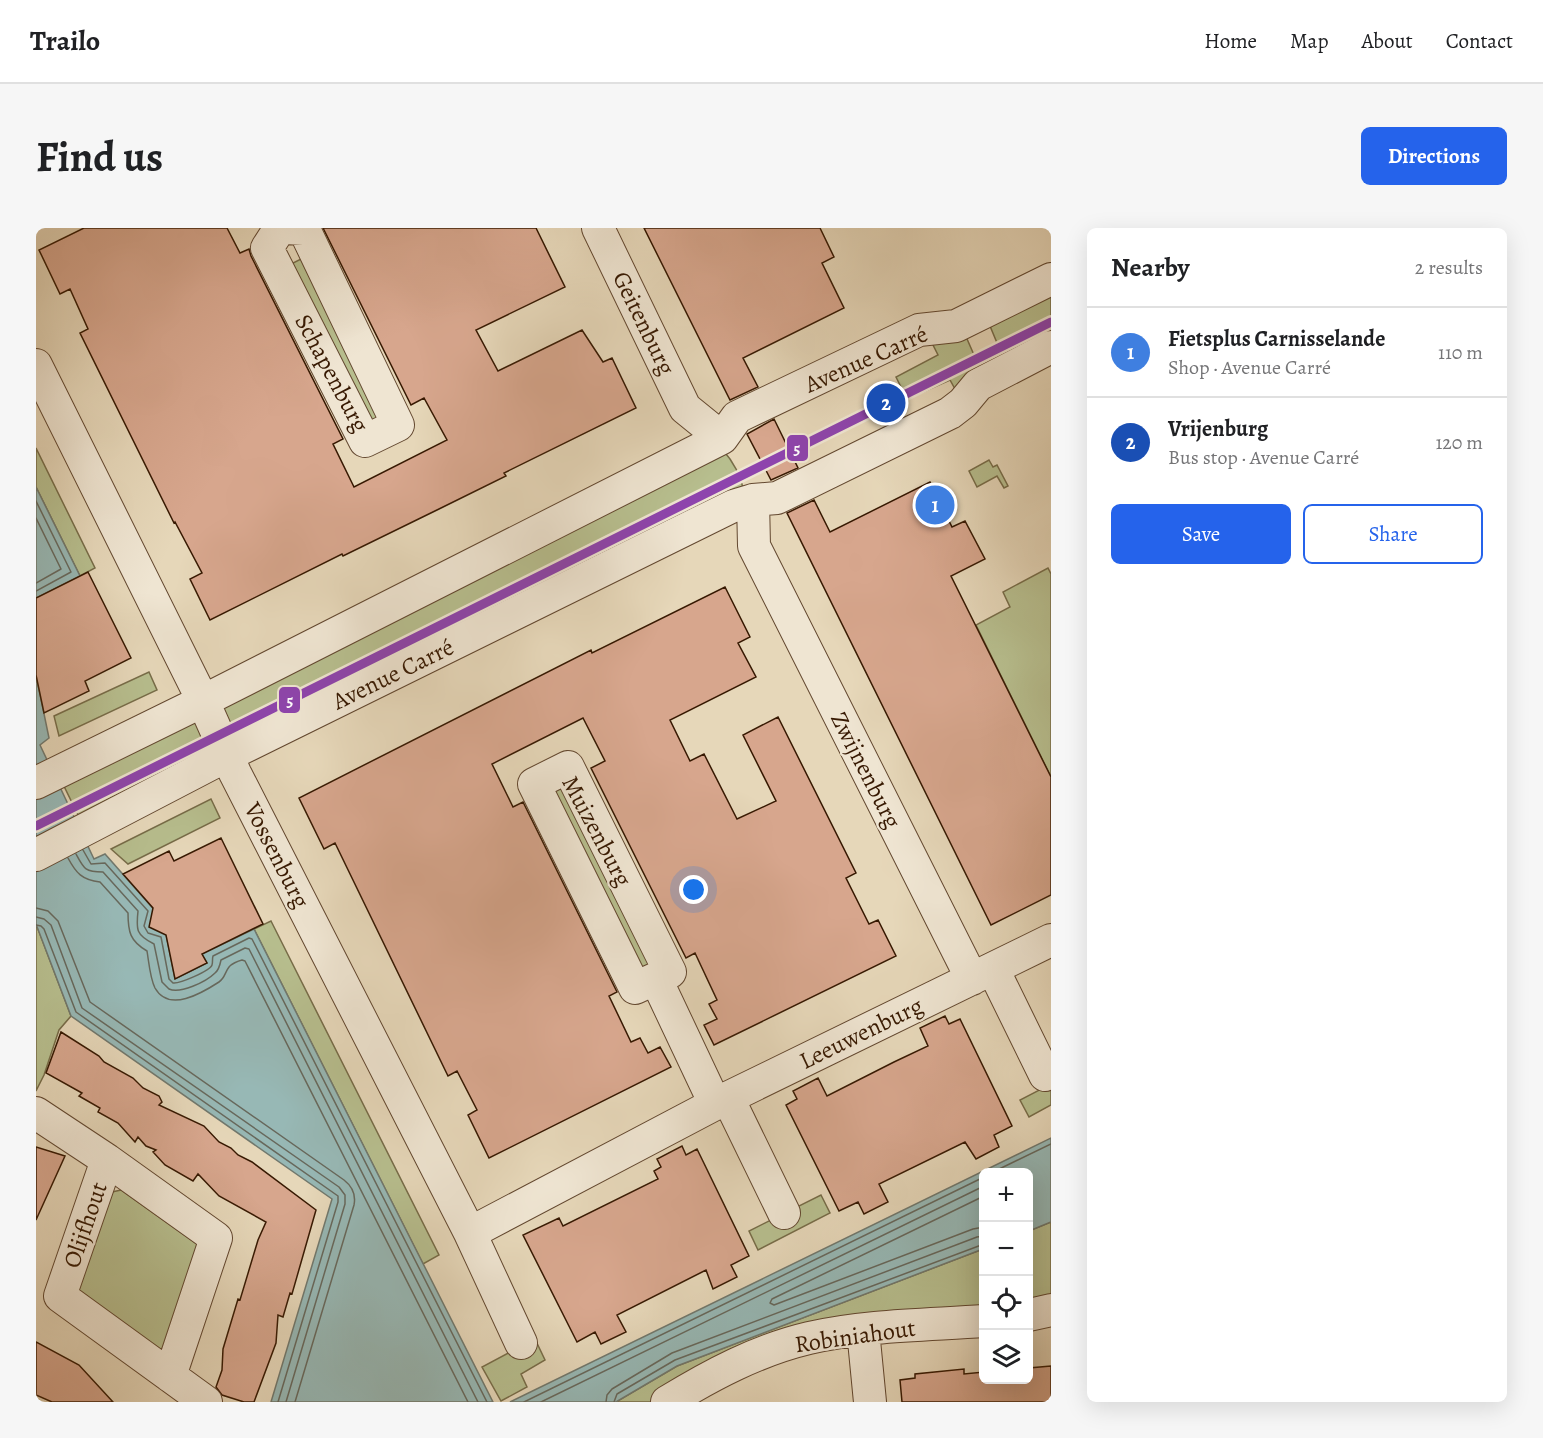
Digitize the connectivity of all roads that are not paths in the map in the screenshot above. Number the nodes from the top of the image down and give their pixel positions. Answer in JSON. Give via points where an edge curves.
{"nodes":[{"id":1,"x":280,"y":228,"type":"edge"},
{"id":2,"x":285,"y":228,"type":"edge"},
{"id":3,"x":598,"y":228,"type":"edge"},
{"id":4,"x":1051,"y":279,"type":"edge"},
{"id":5,"x":1051,"y":347,"type":"edge"},
{"id":6,"x":36,"y":365,"type":"edge"},
{"id":7,"x":722,"y":438,"type":"junction"},
{"id":8,"x":753,"y":500,"type":"junction"},
{"id":9,"x":203,"y":701,"type":"junction"},
{"id":10,"x":228,"y":755,"type":"junction"},
{"id":11,"x":49,"y":776,"type":"edge"},
{"id":12,"x":36,"y":855,"type":"edge"},
{"id":13,"x":1051,"y":940,"type":"edge"},
{"id":14,"x":983,"y":974,"type":"junction"},
{"id":15,"x":656,"y":979,"type":"junction"},
{"id":16,"x":1045,"y":1075,"type":"dead end"},
{"id":17,"x":721,"y":1101,"type":"junction"},
{"id":18,"x":36,"y":1113,"type":"edge"},
{"id":19,"x":107,"y":1161,"type":"junction"},
{"id":20,"x":784,"y":1213,"type":"dead end"},
{"id":21,"x":470,"y":1233,"type":"junction"},
{"id":22,"x":1051,"y":1310,"type":"edge"},
{"id":23,"x":1033,"y":1314,"type":"edge"},
{"id":24,"x":979,"y":1321,"type":"edge"},
{"id":25,"x":863,"y":1330,"type":"junction"},
{"id":26,"x":521,"y":1343,"type":"dead end"},
{"id":27,"x":171,"y":1376,"type":"junction"},
{"id":28,"x":206,"y":1402,"type":"edge"},
{"id":29,"x":667,"y":1402,"type":"edge"},
{"id":30,"x":870,"y":1402,"type":"edge"}],
"edges":[{"from":1,"to":2,"type":"street","name":"Schapenburg","via":[[267,248],[365,441],[398,425],[304,229]]},
{"from":3,"to":7,"type":"street","name":"Geitenburg","via":[[685,408]]},
{"from":4,"to":7,"type":"street","name":"Avenue Carré","via":[[956,326],[919,330],[737,417]]},
{"from":5,"to":8,"type":"street","name":"Avenue Carré","via":[[978,385],[950,413],[777,498]]},
{"from":6,"to":9,"type":"street","name":"Vossenburg"},
{"from":7,"to":9,"type":"street","name":"Avenue Carré"},
{"from":8,"to":10,"type":"street","name":"Avenue Carré","via":[[733,506]]},
{"from":8,"to":14,"type":"street","name":"Zwijnenburg","via":[[754,546]]},
{"from":9,"to":10,"type":"street","name":"Vossenburg"},
{"from":9,"to":11,"type":"street","name":"Avenue Carré"},
{"from":10,"to":12,"type":"street","name":"Avenue Carré"},
{"from":10,"to":21,"type":"street","name":"Vossenburg"},
{"from":13,"to":14,"type":"street","name":"Leeuwenburg"},
{"from":14,"to":16,"type":"street"},
{"from":14,"to":17,"type":"street","name":"Leeuwenburg"},
{"from":15,"to":15,"type":"street","name":"Muizenburg","via":[[635,988],[534,784],[567,767],[670,972]]},
{"from":15,"to":17,"type":"street"},
{"from":17,"to":20,"type":"street"},
{"from":17,"to":21,"type":"street","name":"Leeuwenburg"},
{"from":18,"to":19,"type":"street","name":"Olijfhout"},
{"from":19,"to":27,"type":"street","name":"Olijfhout","via":[[216,1238]]},
{"from":19,"to":27,"type":"street","name":"Olijfhout","via":[[60,1296]]},
{"from":21,"to":26,"type":"street","name":"Vossenburg"},
{"from":22,"to":23,"type":"street"},
{"from":24,"to":25,"type":"street","name":"Robiniahout"},
{"from":25,"to":29,"type":"street","name":"Robiniahout","via":[[809,1338],[763,1352],[708,1377]]},
{"from":25,"to":30,"type":"street"},
{"from":27,"to":28,"type":"street","name":"Olijfhout"}]}
